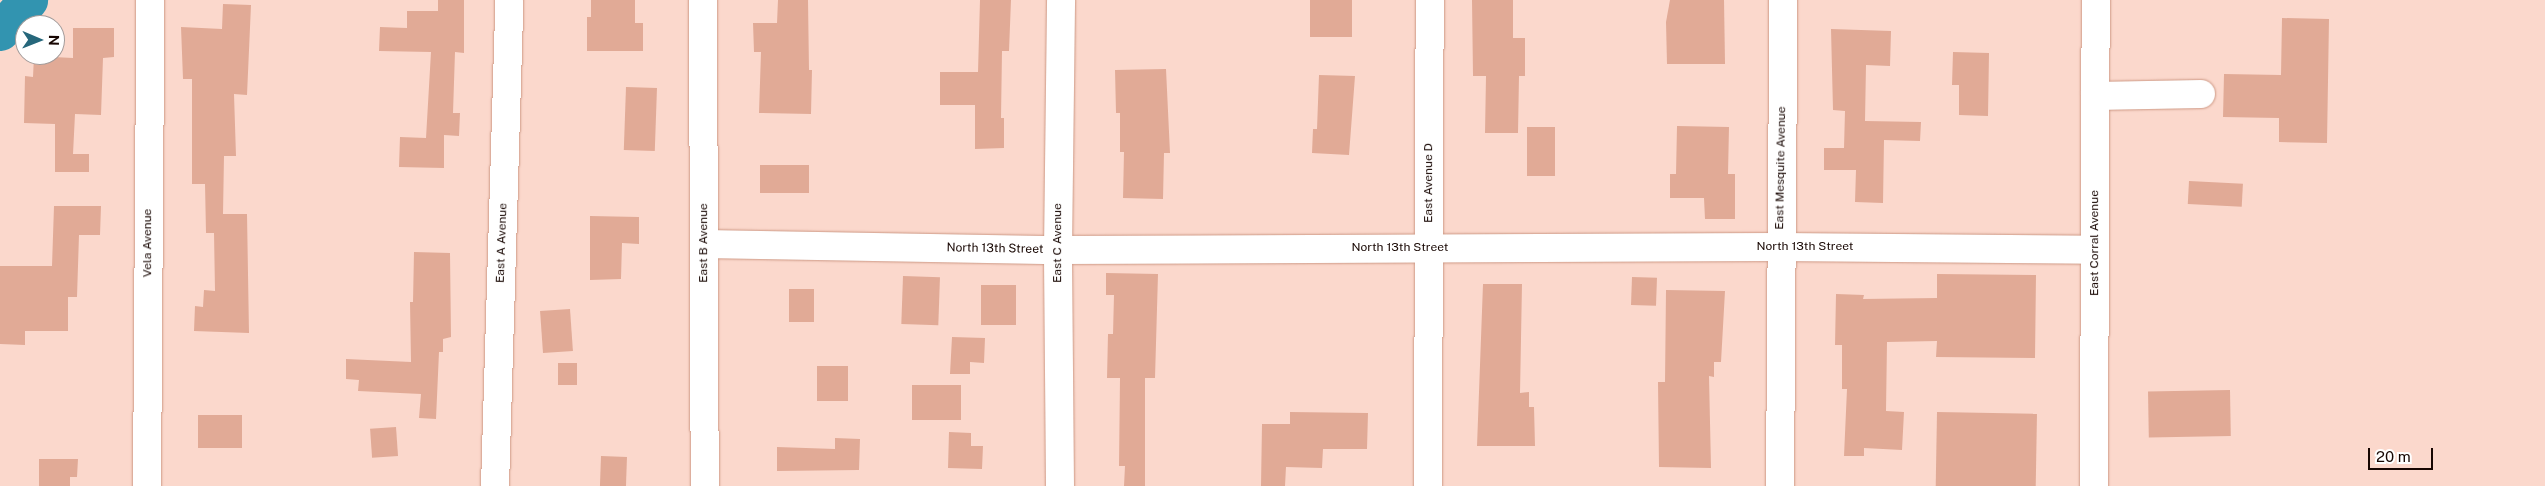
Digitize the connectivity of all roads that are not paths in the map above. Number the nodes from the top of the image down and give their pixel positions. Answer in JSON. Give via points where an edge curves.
{"nodes":[{"id":1,"x":150,"y":0,"type":"edge"},
{"id":2,"x":509,"y":0,"type":"edge"},
{"id":3,"x":703,"y":0,"type":"edge"},
{"id":4,"x":1061,"y":0,"type":"edge"},
{"id":5,"x":1430,"y":0,"type":"edge"},
{"id":6,"x":1783,"y":0,"type":"edge"},
{"id":7,"x":2096,"y":0,"type":"edge"},
{"id":8,"x":2201,"y":94,"type":"dead end"},
{"id":9,"x":2095,"y":96,"type":"junction"},
{"id":10,"x":704,"y":244,"type":"junction"},
{"id":11,"x":1780,"y":247,"type":"junction"},
{"id":12,"x":1429,"y":248,"type":"junction"},
{"id":13,"x":1058,"y":250,"type":"junction"},
{"id":14,"x":2095,"y":250,"type":"junction"},
{"id":15,"x":147,"y":486,"type":"edge"},
{"id":16,"x":495,"y":486,"type":"edge"},
{"id":17,"x":704,"y":486,"type":"edge"},
{"id":18,"x":1060,"y":486,"type":"edge"},
{"id":19,"x":1428,"y":486,"type":"edge"},
{"id":20,"x":1780,"y":486,"type":"edge"},
{"id":21,"x":2094,"y":486,"type":"edge"}],
"edges":[{"from":1,"to":15,"type":"street","name":"Vela Avenue"},
{"from":2,"to":16,"type":"street","name":"East A Avenue"},
{"from":3,"to":10,"type":"street","name":"East B Avenue"},
{"from":4,"to":13,"type":"street","name":"East C Avenue"},
{"from":5,"to":12,"type":"street","name":"East Avenue D"},
{"from":6,"to":11,"type":"street","name":"East Mesquite Avenue"},
{"from":7,"to":9,"type":"street","name":"East Corral Avenue"},
{"from":8,"to":9,"type":"street"},
{"from":9,"to":14,"type":"street","name":"East Corral Avenue"},
{"from":10,"to":13,"type":"street","name":"North 13th Street"},
{"from":10,"to":17,"type":"street","name":"East B Avenue"},
{"from":11,"to":12,"type":"street","name":"North 13th Street"},
{"from":11,"to":14,"type":"street","name":"North 13th Street"},
{"from":11,"to":20,"type":"street","name":"East Mesquite Avenue"},
{"from":12,"to":13,"type":"street","name":"North 13th Street"},
{"from":12,"to":19,"type":"street","name":"East Avenue D"},
{"from":13,"to":18,"type":"street","name":"East C Avenue"},
{"from":14,"to":21,"type":"street","name":"East Corral Avenue"}]}
